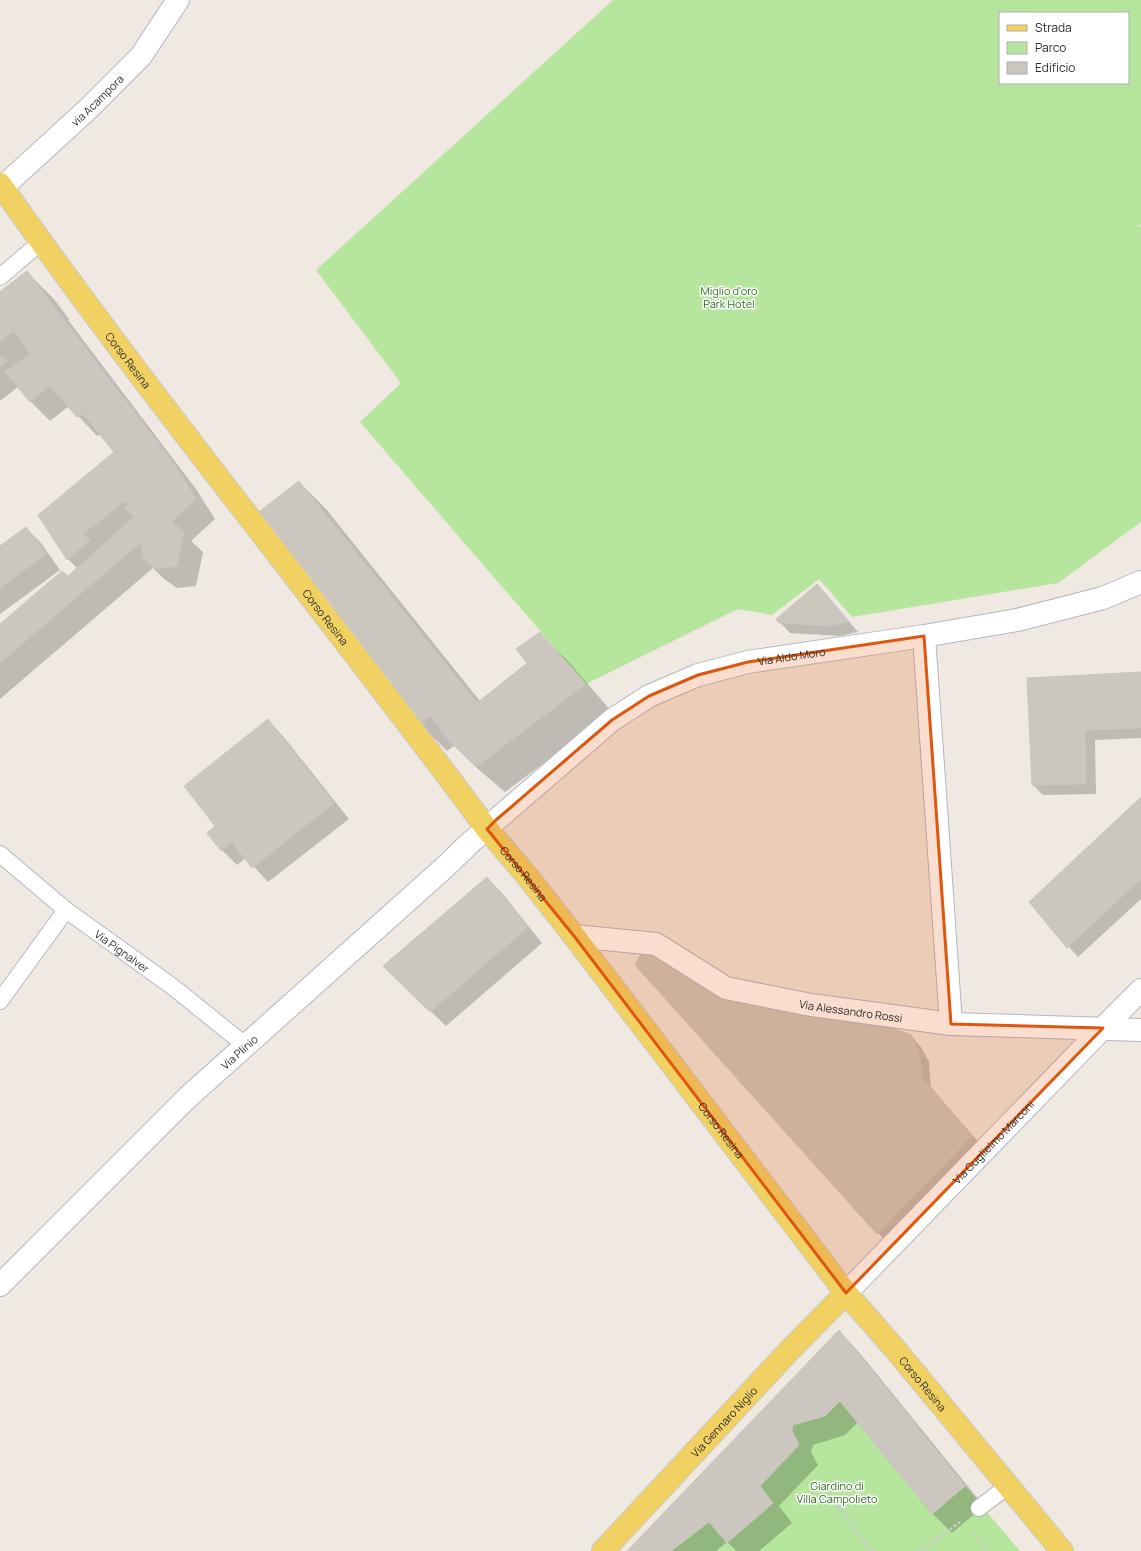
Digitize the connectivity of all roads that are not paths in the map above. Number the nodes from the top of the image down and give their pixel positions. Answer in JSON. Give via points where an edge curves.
{"nodes":[{"id":1,"x":178,"y":0,"type":"edge"},
{"id":2,"x":1,"y":186,"type":"edge"},
{"id":3,"x":41,"y":242,"type":"junction"},
{"id":4,"x":0,"y":277,"type":"edge"},
{"id":5,"x":1141,"y":582,"type":"edge"},
{"id":6,"x":924,"y":636,"type":"junction"},
{"id":7,"x":487,"y":829,"type":"junction"},
{"id":8,"x":0,"y":854,"type":"edge"},
{"id":9,"x":66,"y":910,"type":"junction"},
{"id":10,"x":574,"y":936,"type":"junction"},
{"id":11,"x":1141,"y":990,"type":"edge"},
{"id":12,"x":0,"y":1001,"type":"edge"},
{"id":13,"x":951,"y":1024,"type":"junction"},
{"id":14,"x":1103,"y":1028,"type":"junction"},
{"id":15,"x":1141,"y":1030,"type":"edge"},
{"id":16,"x":245,"y":1045,"type":"junction"},
{"id":17,"x":0,"y":1285,"type":"edge"},
{"id":18,"x":846,"y":1293,"type":"junction"},
{"id":19,"x":1008,"y":1486,"type":"junction"},
{"id":20,"x":979,"y":1508,"type":"road end"},
{"id":21,"x":603,"y":1551,"type":"edge"},
{"id":22,"x":1062,"y":1551,"type":"edge"}],
"edges":[{"from":1,"to":2,"type":"street","name":"via Acampora","via":[[141,56],[88,109]]},
{"from":2,"to":3,"type":"main road","name":"Corso Resina"},
{"from":3,"to":4,"type":"lane"},
{"from":3,"to":7,"type":"main road","name":"Corso Resina"},
{"from":5,"to":6,"type":"street","name":"Via Aldo Moro","via":[[1103,598],[1017,620]]},
{"from":6,"to":7,"type":"street","name":"Via Aldo Moro","via":[[748,662],[698,675],[649,696],[612,720]]},
{"from":6,"to":13,"type":"street"},
{"from":7,"to":10,"type":"main road","name":"Corso Resina"},
{"from":7,"to":16,"type":"street","name":"Via Plinio"},
{"from":8,"to":9,"type":"lane","name":"Via Pignalver"},
{"from":9,"to":12,"type":"lane"},
{"from":9,"to":16,"type":"lane","name":"Via Pignalver","via":[[173,987]]},
{"from":10,"to":13,"type":"street","name":"Via Alessandro Rossi","via":[[656,944],[726,988],[811,1005]]},
{"from":10,"to":18,"type":"main road","name":"Corso Resina"},
{"from":11,"to":14,"type":"street","name":"Via Guglielmo Marconi"},
{"from":13,"to":14,"type":"street","name":"Via Alessandro Rossi"},
{"from":14,"to":15,"type":"street","name":"Via Alessandro Rossi"},
{"from":14,"to":18,"type":"street","name":"Via Guglielmo Marconi"},
{"from":16,"to":17,"type":"street","name":"Via Plinio","via":[[187,1098]]},
{"from":18,"to":19,"type":"main road","name":"Corso Resina"},
{"from":18,"to":21,"type":"main road","name":"Via Gennaro Niglio"},
{"from":19,"to":20,"type":"lane"},
{"from":19,"to":22,"type":"main road","name":"Corso Resina"}]}
